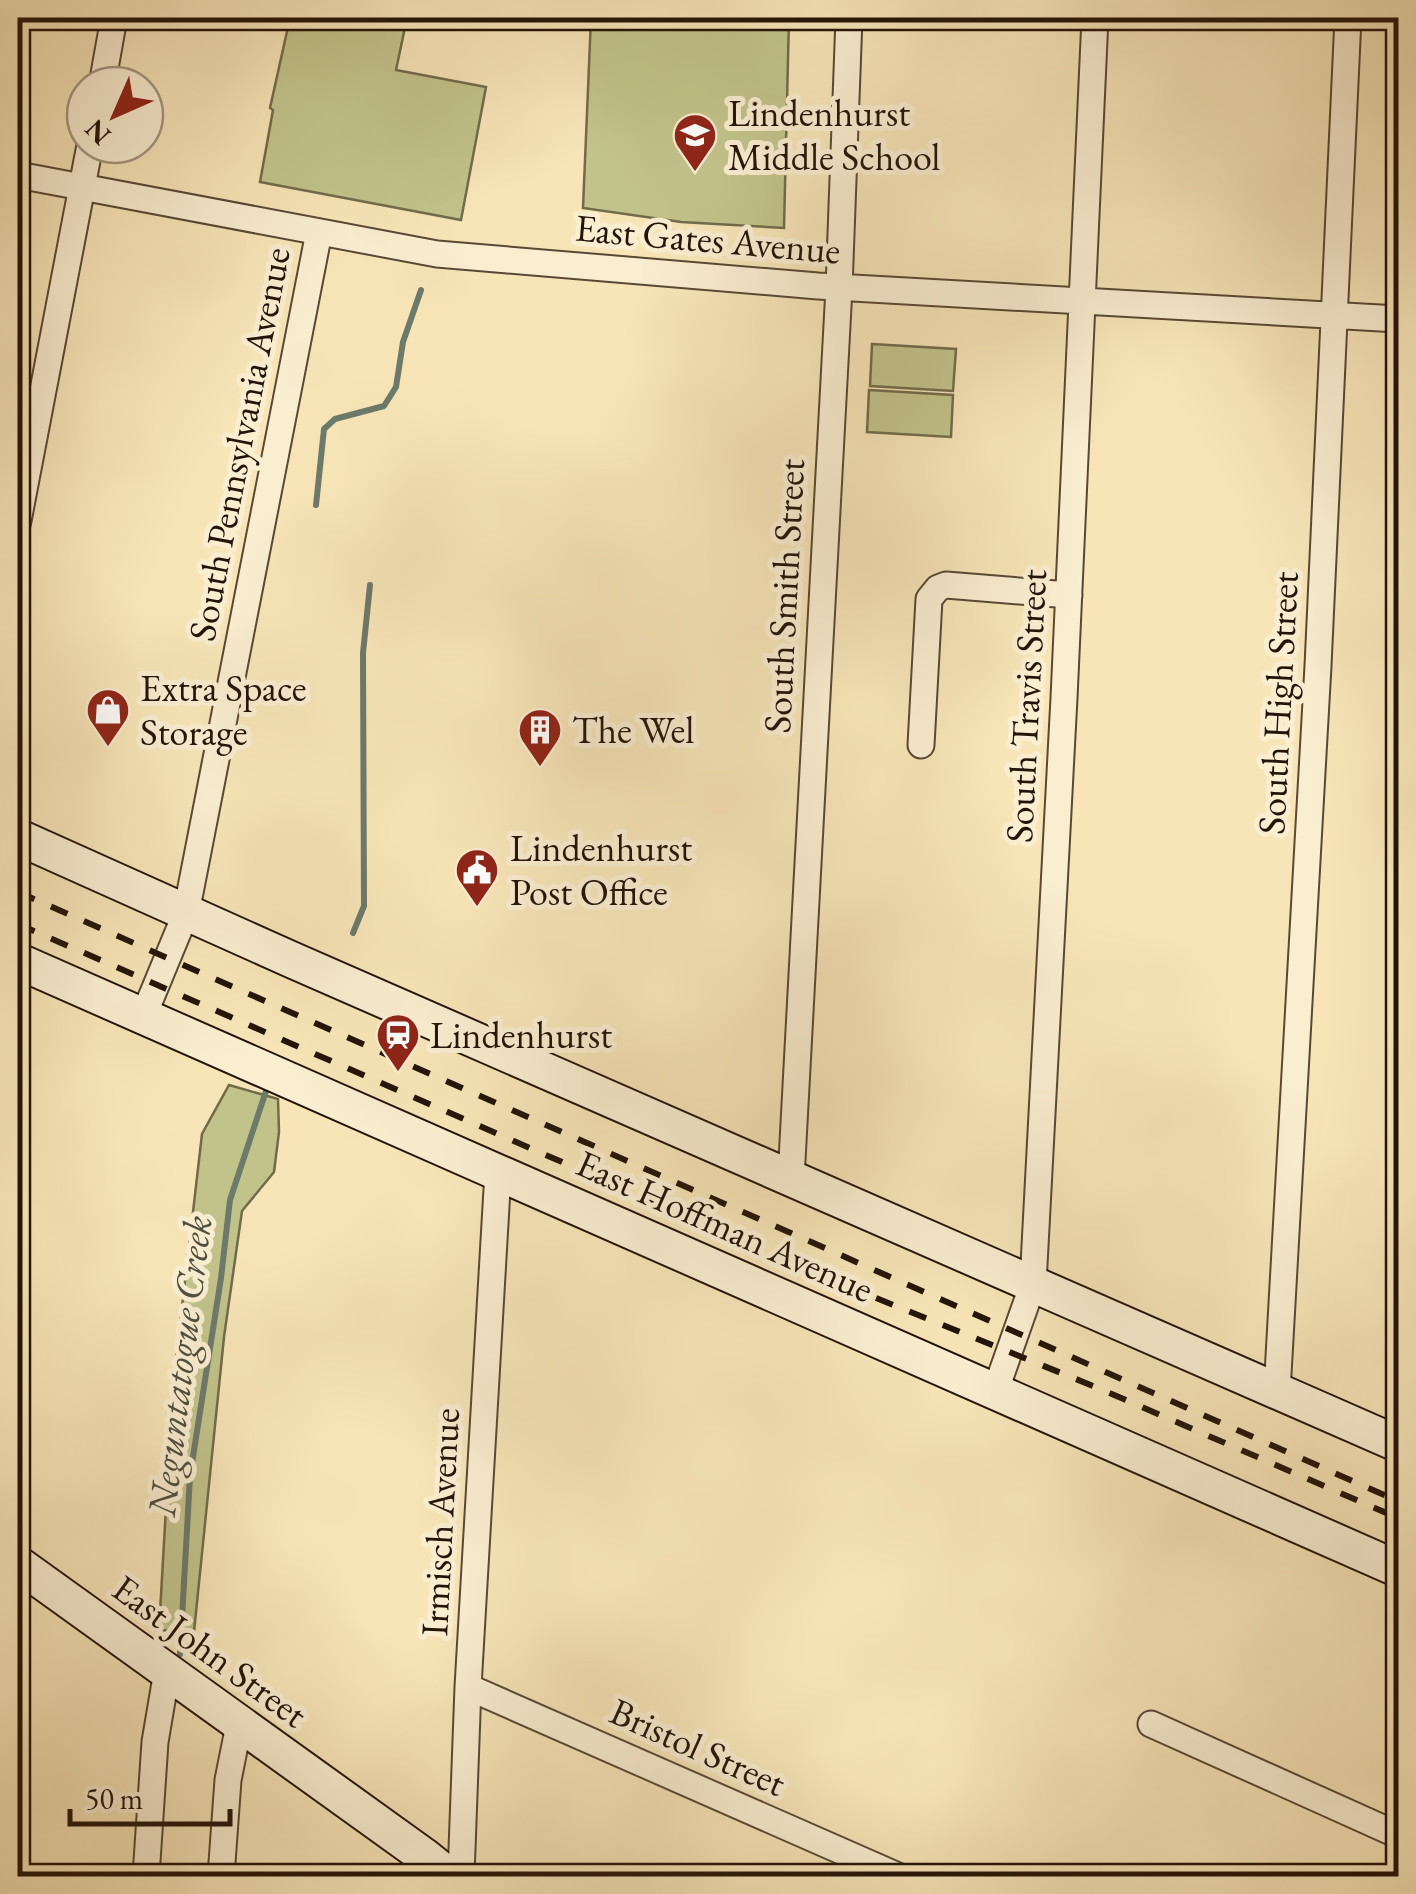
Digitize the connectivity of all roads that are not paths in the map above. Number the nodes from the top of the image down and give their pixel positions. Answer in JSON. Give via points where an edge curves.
{"nodes":[{"id":1,"x":114,"y":18,"type":"edge"},
{"id":2,"x":849,"y":18,"type":"edge"},
{"id":3,"x":1095,"y":18,"type":"edge"},
{"id":4,"x":1348,"y":18,"type":"edge"},
{"id":5,"x":106,"y":65,"type":"edge"},
{"id":6,"x":86,"y":165,"type":"edge"},
{"id":7,"x":18,"y":175,"type":"edge"},
{"id":8,"x":82,"y":187,"type":"junction"},
{"id":9,"x":319,"y":232,"type":"junction"},
{"id":10,"x":838,"y":288,"type":"junction"},
{"id":11,"x":1082,"y":302,"type":"junction"},
{"id":12,"x":1334,"y":316,"type":"junction"},
{"id":13,"x":1398,"y":319,"type":"edge"},
{"id":14,"x":18,"y":520,"type":"edge"},
{"id":15,"x":1069,"y":596,"type":"junction"},
{"id":16,"x":920,"y":745,"type":"dead end"},
{"id":17,"x":18,"y":838,"type":"edge"},
{"id":18,"x":186,"y":914,"type":"junction"},
{"id":19,"x":18,"y":960,"type":"edge"},
{"id":20,"x":143,"y":1018,"type":"junction"},
{"id":21,"x":498,"y":1172,"type":"junction"},
{"id":22,"x":791,"y":1179,"type":"junction"},
{"id":23,"x":1033,"y":1284,"type":"junction"},
{"id":24,"x":995,"y":1392,"type":"junction"},
{"id":25,"x":1278,"y":1392,"type":"junction"},
{"id":26,"x":1398,"y":1444,"type":"edge"},
{"id":27,"x":18,"y":1564,"type":"edge"},
{"id":28,"x":1398,"y":1569,"type":"edge"},
{"id":29,"x":167,"y":1671,"type":"junction"},
{"id":30,"x":468,"y":1687,"type":"junction"},
{"id":31,"x":1151,"y":1724,"type":"dead end"},
{"id":32,"x":239,"y":1725,"type":"junction"},
{"id":33,"x":1398,"y":1835,"type":"edge"},
{"id":34,"x":146,"y":1876,"type":"edge"},
{"id":35,"x":221,"y":1876,"type":"edge"},
{"id":36,"x":449,"y":1876,"type":"edge"},
{"id":37,"x":460,"y":1876,"type":"edge"},
{"id":38,"x":898,"y":1876,"type":"edge"}],
"edges":[{"from":1,"to":5,"type":"street"},
{"from":2,"to":10,"type":"street","name":"South Smith Street"},
{"from":3,"to":11,"type":"street","name":"South Travis Street"},
{"from":4,"to":12,"type":"street","name":"South High Street"},
{"from":6,"to":8,"type":"street"},
{"from":7,"to":8,"type":"street","name":"East Gates Avenue"},
{"from":8,"to":9,"type":"street","name":"East Gates Avenue"},
{"from":8,"to":14,"type":"street"},
{"from":9,"to":10,"type":"street","name":"East Gates Avenue","via":[[437,254]]},
{"from":9,"to":18,"type":"street","name":"South Pennsylvania Avenue"},
{"from":10,"to":11,"type":"street","name":"East Gates Avenue"},
{"from":10,"to":22,"type":"street","name":"South Smith Street"},
{"from":11,"to":12,"type":"street","name":"East Gates Avenue"},
{"from":11,"to":15,"type":"street","name":"South Travis Street"},
{"from":12,"to":13,"type":"street","name":"East Gates Avenue"},
{"from":12,"to":25,"type":"street","name":"South High Street"},
{"from":15,"to":16,"type":"street","via":[[946,585],[932,594]]},
{"from":15,"to":23,"type":"street","name":"South Travis Street"},
{"from":17,"to":18,"type":"street","name":"East Hoffman Avenue"},
{"from":18,"to":20,"type":"street","name":"South Pennsylvania Avenue"},
{"from":18,"to":22,"type":"street","name":"East Hoffman Avenue"},
{"from":19,"to":20,"type":"street","name":"East Hoffman Avenue"},
{"from":20,"to":21,"type":"street","name":"East Hoffman Avenue"},
{"from":21,"to":24,"type":"street","name":"East Hoffman Avenue"},
{"from":21,"to":30,"type":"street","name":"Irmisch Avenue"},
{"from":22,"to":23,"type":"street","name":"East Hoffman Avenue"},
{"from":23,"to":24,"type":"street","name":"South Travis Street"},
{"from":23,"to":25,"type":"street","name":"East Hoffman Avenue"},
{"from":24,"to":28,"type":"street","name":"East Hoffman Avenue"},
{"from":25,"to":26,"type":"street","name":"East Hoffman Avenue"},
{"from":27,"to":29,"type":"street","name":"East John Street"},
{"from":29,"to":32,"type":"street","name":"East John Street"},
{"from":29,"to":34,"type":"street","via":[[154,1742]]},
{"from":30,"to":37,"type":"street","name":"Irmisch Avenue"},
{"from":30,"to":38,"type":"street","name":"Bristol Street"},
{"from":31,"to":33,"type":"street"},
{"from":32,"to":35,"type":"street"},
{"from":32,"to":36,"type":"street","name":"East John Street"}]}
